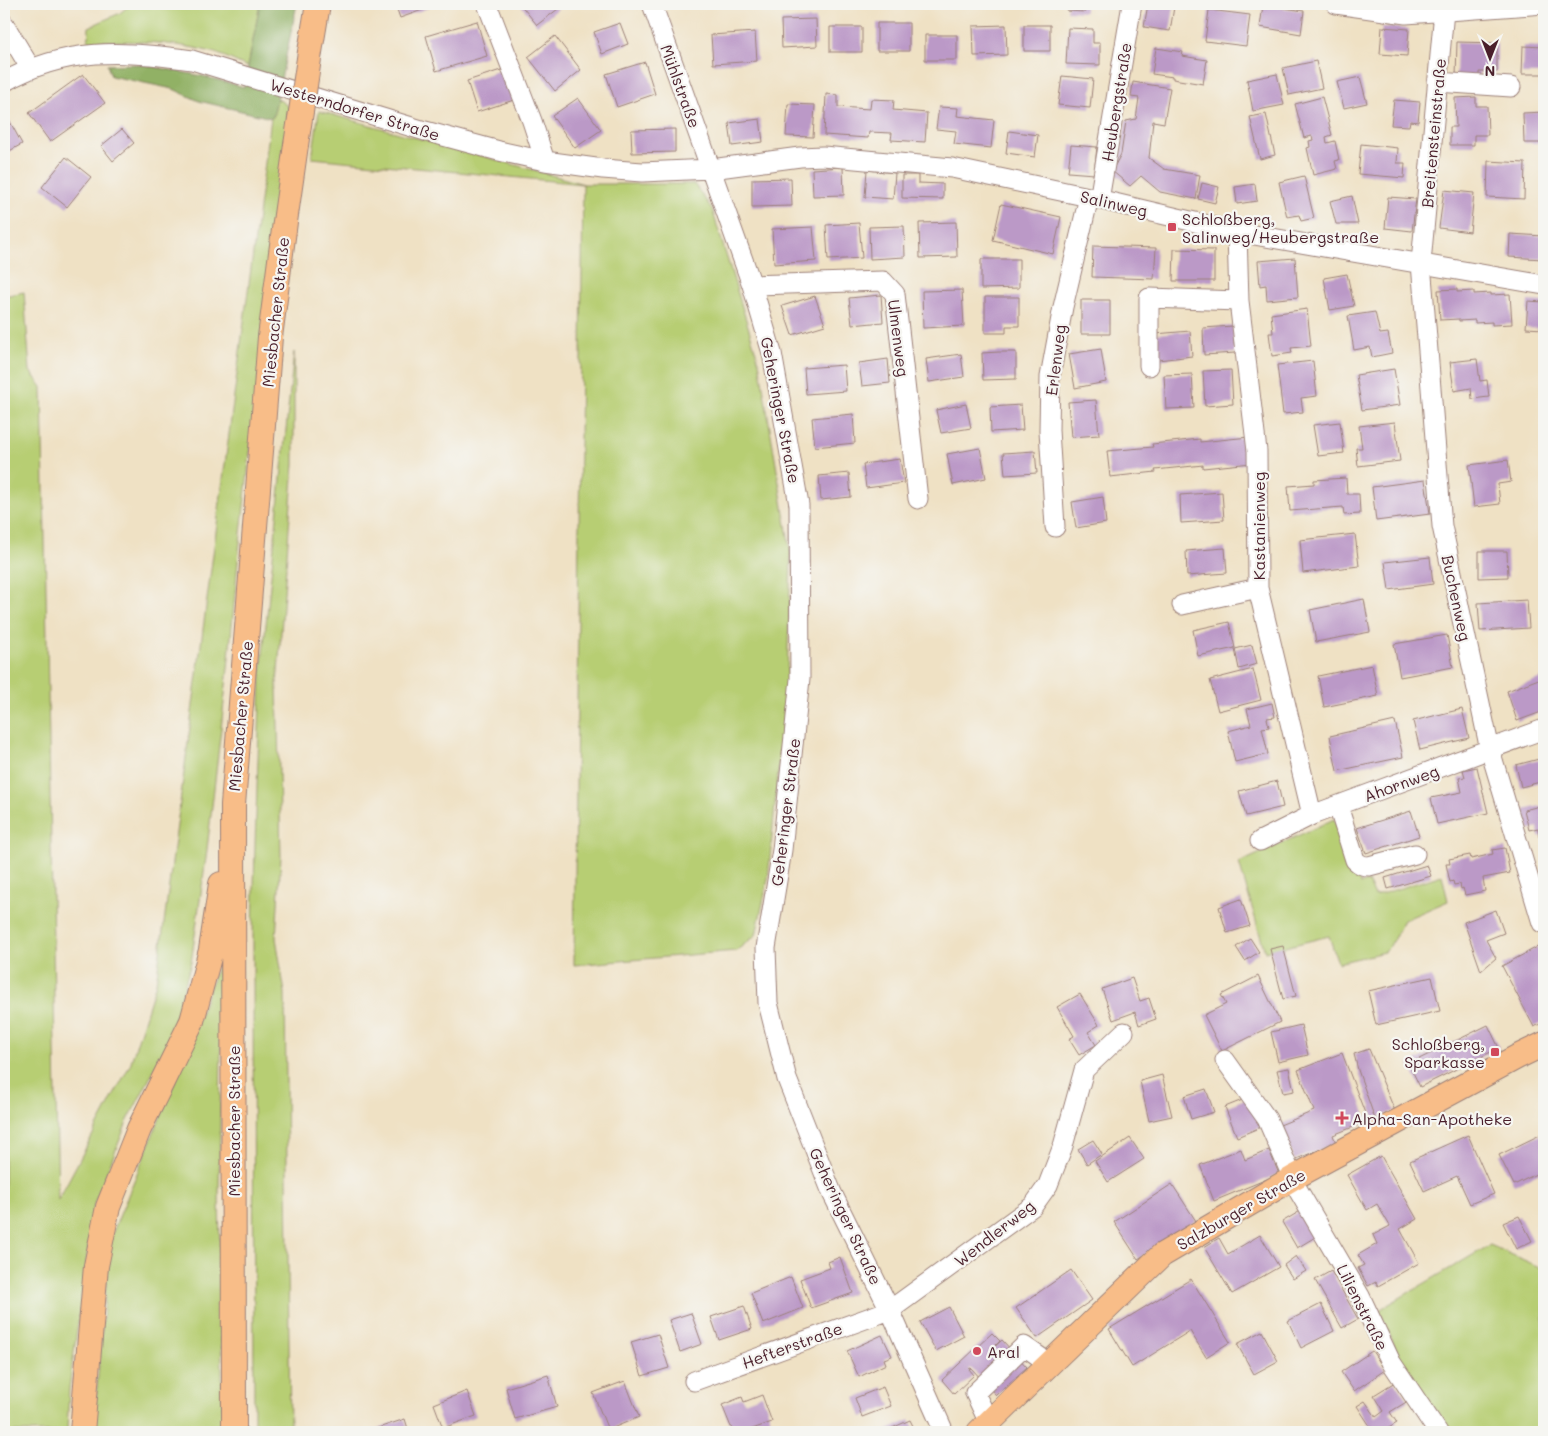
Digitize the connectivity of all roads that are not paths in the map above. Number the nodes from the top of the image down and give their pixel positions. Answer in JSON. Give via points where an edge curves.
{"nodes":[{"id":1,"x":318,"y":4,"type":"edge"},
{"id":2,"x":487,"y":4,"type":"edge"},
{"id":3,"x":652,"y":4,"type":"edge"},
{"id":4,"x":1132,"y":4,"type":"edge"},
{"id":5,"x":1336,"y":4,"type":"edge"},
{"id":6,"x":1544,"y":4,"type":"edge"},
{"id":7,"x":1444,"y":7,"type":"edge"},
{"id":8,"x":4,"y":24,"type":"edge"},
{"id":9,"x":31,"y":69,"type":"junction"},
{"id":10,"x":4,"y":82,"type":"edge"},
{"id":11,"x":1436,"y":82,"type":"junction"},
{"id":12,"x":1511,"y":87,"type":"dead end"},
{"id":13,"x":545,"y":161,"type":"junction"},
{"id":14,"x":711,"y":169,"type":"junction"},
{"id":15,"x":1094,"y":199,"type":"junction"},
{"id":16,"x":1237,"y":232,"type":"junction"},
{"id":17,"x":1421,"y":263,"type":"junction"},
{"id":18,"x":752,"y":286,"type":"junction"},
{"id":19,"x":1544,"y":286,"type":"edge"},
{"id":20,"x":1239,"y":301,"type":"junction"},
{"id":21,"x":1149,"y":366,"type":"dead end"},
{"id":22,"x":918,"y":499,"type":"dead end"},
{"id":23,"x":1055,"y":526,"type":"dead end"},
{"id":24,"x":1258,"y":588,"type":"junction"},
{"id":25,"x":1182,"y":605,"type":"dead end"},
{"id":26,"x":1544,"y":729,"type":"edge"},
{"id":27,"x":1490,"y":750,"type":"junction"},
{"id":28,"x":233,"y":805,"type":"junction"},
{"id":29,"x":1338,"y":806,"type":"junction"},
{"id":30,"x":1312,"y":815,"type":"junction"},
{"id":31,"x":1260,"y":841,"type":"dead end"},
{"id":32,"x":1415,"y":854,"type":"dead end"},
{"id":33,"x":1542,"y":923,"type":"dead end"},
{"id":34,"x":1124,"y":1032,"type":"dead end"},
{"id":35,"x":1544,"y":1044,"type":"edge"},
{"id":36,"x":1225,"y":1060,"type":"dead end"},
{"id":37,"x":1293,"y":1178,"type":"junction"},
{"id":38,"x":890,"y":1310,"type":"junction"},
{"id":39,"x":1050,"y":1364,"type":"junction"},
{"id":40,"x":694,"y":1381,"type":"dead end"},
{"id":41,"x":984,"y":1428,"type":"edge"},
{"id":42,"x":82,"y":1432,"type":"edge"},
{"id":43,"x":234,"y":1432,"type":"edge"},
{"id":44,"x":944,"y":1432,"type":"edge"},
{"id":45,"x":1438,"y":1432,"type":"edge"}],
"edges":[{"from":1,"to":28,"type":"main road","name":"Miesbacher Straße","bridge":true,"via":[[270,337]]},
{"from":2,"to":13,"type":"street"},
{"from":3,"to":14,"type":"street","name":"Mühlstraße"},
{"from":4,"to":15,"type":"street","name":"Heubergstraße"},
{"from":5,"to":7,"type":"street","via":[[1406,14]]},
{"from":6,"to":7,"type":"street"},
{"from":7,"to":11,"type":"street","name":"Breitensteinstraße"},
{"from":8,"to":9,"type":"street"},
{"from":9,"to":10,"type":"street","name":"Westerndorfer Straße"},
{"from":9,"to":13,"type":"street","name":"Westerndorfer Straße","via":[[89,54],[128,52],[192,60],[425,131]]},
{"from":11,"to":12,"type":"street"},
{"from":11,"to":17,"type":"street","name":"Breitensteinstraße"},
{"from":13,"to":14,"type":"street","name":"Westerndorfer Straße","via":[[642,172]]},
{"from":14,"to":15,"type":"street","name":"Salinweg","via":[[800,157],[849,158],[952,168]]},
{"from":14,"to":18,"type":"street","name":"Geheringer Straße"},
{"from":15,"to":16,"type":"street","name":"Salinweg"},
{"from":15,"to":23,"type":"street","name":"Erlenweg","via":[[1063,307],[1050,377],[1049,430]]},
{"from":16,"to":17,"type":"street","name":"Salinweg"},
{"from":16,"to":20,"type":"street","name":"Kastanienweg"},
{"from":17,"to":19,"type":"street","name":"Salinweg"},
{"from":17,"to":27,"type":"street","name":"Buchenweg","via":[[1442,526]]},
{"from":18,"to":22,"type":"street","name":"Ulmenweg","via":[[884,280],[895,294]]},
{"from":18,"to":38,"type":"street","name":"Geheringer Straße","via":[[772,353],[800,505],[800,679],[782,850],[766,948],[768,1003],[790,1088],[832,1193]]},
{"from":20,"to":21,"type":"street","via":[[1149,298]]},
{"from":20,"to":24,"type":"street","name":"Kastanienweg","via":[[1258,451]]},
{"from":24,"to":25,"type":"street"},
{"from":24,"to":30,"type":"street","name":"Kastanienweg"},
{"from":26,"to":27,"type":"street","name":"Ahornweg"},
{"from":27,"to":29,"type":"street","name":"Ahornweg"},
{"from":27,"to":33,"type":"street","name":"Buchenweg"},
{"from":28,"to":42,"type":"main road","via":[[211,950],[192,1021],[139,1129],[108,1207],[96,1266]]},
{"from":28,"to":43,"type":"main road","name":"Miesbacher Straße"},
{"from":29,"to":30,"type":"street","name":"Ahornweg"},
{"from":29,"to":32,"type":"street","via":[[1359,864],[1369,866]]},
{"from":30,"to":31,"type":"street","name":"Ahornweg"},
{"from":34,"to":38,"type":"street","name":"Wendlerweg","via":[[1084,1070],[1051,1178],[1033,1206]]},
{"from":35,"to":37,"type":"main road","name":"Salzburger Straße"},
{"from":36,"to":37,"type":"street","name":"Lilienstraße","via":[[1267,1119]]},
{"from":37,"to":39,"type":"main road","name":"Salzburger Straße","via":[[1162,1255]]},
{"from":37,"to":45,"type":"street","name":"Lilienstraße","via":[[1360,1296],[1391,1362]]},
{"from":38,"to":40,"type":"street","name":"Hefterstraße"},
{"from":38,"to":44,"type":"street","name":"Geheringer Straße"},
{"from":39,"to":41,"type":"main road","name":"Salzburger Straße"},
{"from":39,"to":41,"type":"street","via":[[1024,1346],[975,1393]]}]}
